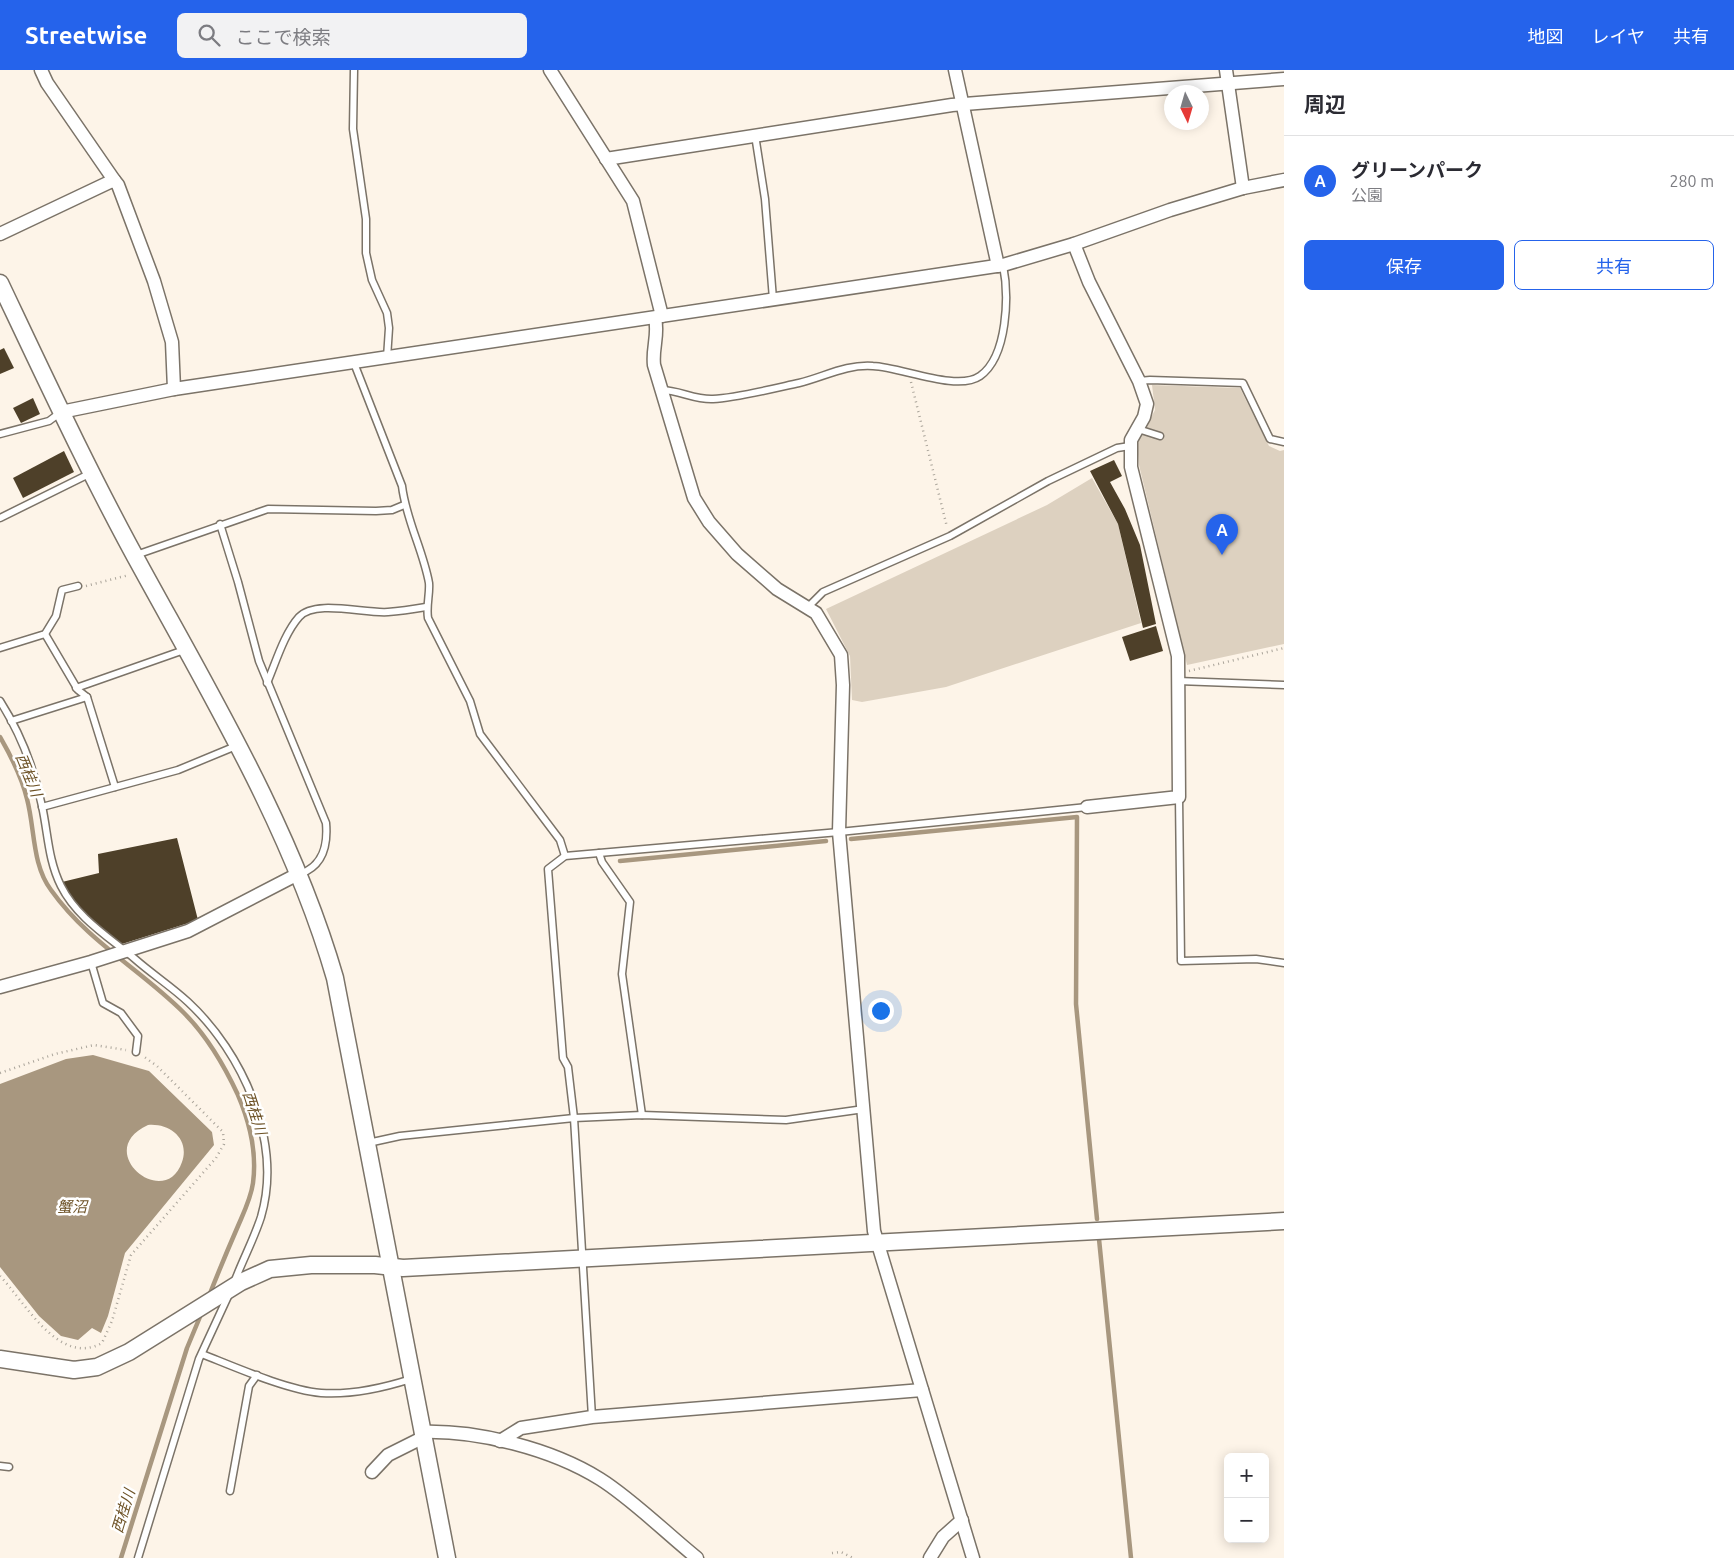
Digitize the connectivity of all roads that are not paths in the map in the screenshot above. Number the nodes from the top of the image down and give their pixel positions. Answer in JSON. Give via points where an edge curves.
{"nodes":[{"id":1,"x":41,"y":70,"type":"edge"},
{"id":2,"x":354,"y":70,"type":"edge"},
{"id":3,"x":550,"y":70,"type":"edge"},
{"id":4,"x":955,"y":70,"type":"edge"},
{"id":5,"x":1226,"y":70,"type":"edge"},
{"id":6,"x":1284,"y":80,"type":"edge"},
{"id":7,"x":1228,"y":84,"type":"junction"},
{"id":8,"x":962,"y":104,"type":"junction"},
{"id":9,"x":754,"y":135,"type":"junction"},
{"id":10,"x":606,"y":159,"type":"junction"},
{"id":11,"x":114,"y":180,"type":"junction"},
{"id":12,"x":1284,"y":180,"type":"edge"},
{"id":13,"x":1243,"y":188,"type":"junction"},
{"id":14,"x":0,"y":234,"type":"edge"},
{"id":15,"x":1074,"y":244,"type":"junction"},
{"id":16,"x":1000,"y":265,"type":"junction"},
{"id":17,"x":0,"y":283,"type":"edge"},
{"id":18,"x":773,"y":299,"type":"junction"},
{"id":19,"x":658,"y":317,"type":"junction"},
{"id":20,"x":387,"y":358,"type":"junction"},
{"id":21,"x":354,"y":363,"type":"junction"},
{"id":22,"x":1139,"y":381,"type":"junction"},
{"id":23,"x":174,"y":389,"type":"junction"},
{"id":24,"x":661,"y":390,"type":"junction"},
{"id":25,"x":60,"y":412,"type":"junction"},
{"id":26,"x":1138,"y":429,"type":"junction"},
{"id":27,"x":0,"y":434,"type":"edge"},
{"id":28,"x":1160,"y":436,"type":"dead end"},
{"id":29,"x":1284,"y":442,"type":"edge"},
{"id":30,"x":1130,"y":446,"type":"junction"},
{"id":31,"x":92,"y":472,"type":"junction"},
{"id":32,"x":404,"y":505,"type":"junction"},
{"id":33,"x":0,"y":518,"type":"edge"},
{"id":34,"x":220,"y":524,"type":"junction"},
{"id":35,"x":135,"y":556,"type":"junction"},
{"id":36,"x":78,"y":586,"type":"road end"},
{"id":37,"x":426,"y":607,"type":"junction"},
{"id":38,"x":808,"y":607,"type":"junction"},
{"id":39,"x":45,"y":634,"type":"junction"},
{"id":40,"x":0,"y":648,"type":"edge"},
{"id":41,"x":188,"y":649,"type":"junction"},
{"id":42,"x":1178,"y":676,"type":"junction"},
{"id":43,"x":267,"y":683,"type":"junction"},
{"id":44,"x":1284,"y":685,"type":"edge"},
{"id":45,"x":76,"y":688,"type":"junction"},
{"id":46,"x":87,"y":697,"type":"junction"},
{"id":47,"x":0,"y":702,"type":"edge"},
{"id":48,"x":11,"y":721,"type":"junction"},
{"id":49,"x":238,"y":746,"type":"junction"},
{"id":50,"x":115,"y":787,"type":"junction"},
{"id":51,"x":1179,"y":797,"type":"junction"},
{"id":52,"x":1087,"y":806,"type":"joint"},
{"id":53,"x":42,"y":807,"type":"junction"},
{"id":54,"x":839,"y":832,"type":"junction"},
{"id":55,"x":599,"y":853,"type":"junction"},
{"id":56,"x":565,"y":856,"type":"junction"},
{"id":57,"x":298,"y":874,"type":"junction"},
{"id":58,"x":122,"y":951,"type":"junction"},
{"id":59,"x":94,"y":961,"type":"junction"},
{"id":60,"x":1284,"y":963,"type":"edge"},
{"id":61,"x":0,"y":987,"type":"edge"},
{"id":62,"x":136,"y":1052,"type":"road end"},
{"id":63,"x":864,"y":1109,"type":"junction"},
{"id":64,"x":642,"y":1115,"type":"junction"},
{"id":65,"x":574,"y":1118,"type":"junction"},
{"id":66,"x":367,"y":1144,"type":"junction"},
{"id":67,"x":1284,"y":1220,"type":"edge"},
{"id":68,"x":878,"y":1242,"type":"junction"},
{"id":69,"x":582,"y":1258,"type":"junction"},
{"id":70,"x":389,"y":1267,"type":"junction"},
{"id":71,"x":229,"y":1290,"type":"junction"},
{"id":72,"x":202,"y":1354,"type":"junction"},
{"id":73,"x":0,"y":1359,"type":"edge"},
{"id":74,"x":257,"y":1375,"type":"junction"},
{"id":75,"x":411,"y":1379,"type":"junction"},
{"id":76,"x":922,"y":1390,"type":"junction"},
{"id":77,"x":592,"y":1417,"type":"junction"},
{"id":78,"x":422,"y":1435,"type":"junction"},
{"id":79,"x":500,"y":1441,"type":"junction"},
{"id":80,"x":0,"y":1466,"type":"edge"},
{"id":81,"x":9,"y":1467,"type":"dead end"},
{"id":82,"x":372,"y":1472,"type":"dead end"},
{"id":83,"x":230,"y":1491,"type":"dead end"},
{"id":84,"x":962,"y":1520,"type":"junction"},
{"id":85,"x":138,"y":1558,"type":"edge"},
{"id":86,"x":447,"y":1558,"type":"edge"},
{"id":87,"x":697,"y":1558,"type":"edge"},
{"id":88,"x":930,"y":1558,"type":"edge"},
{"id":89,"x":973,"y":1558,"type":"edge"}],
"edges":[{"from":1,"to":11,"type":"street"},
{"from":2,"to":20,"type":"lane","via":[[353,129],[366,219],[366,253],[372,280],[387,314]]},
{"from":3,"to":10,"type":"street"},
{"from":4,"to":8,"type":"street"},
{"from":5,"to":7,"type":"street"},
{"from":6,"to":7,"type":"street"},
{"from":7,"to":8,"type":"street"},
{"from":7,"to":13,"type":"street"},
{"from":8,"to":9,"type":"street"},
{"from":8,"to":16,"type":"street"},
{"from":9,"to":10,"type":"street"},
{"from":9,"to":18,"type":"lane","via":[[765,200]]},
{"from":10,"to":19,"type":"street","via":[[633,201]]},
{"from":11,"to":14,"type":"street"},
{"from":11,"to":23,"type":"street","via":[[154,282],[169,334]]},
{"from":12,"to":13,"type":"street"},
{"from":13,"to":15,"type":"street"},
{"from":15,"to":16,"type":"street"},
{"from":15,"to":22,"type":"street","via":[[1089,282]]},
{"from":16,"to":18,"type":"street"},
{"from":16,"to":24,"type":"lane","via":[[1006,321],[997,350],[985,372],[971,379],[941,381],[885,366],[852,367],[800,382],[712,399]]},
{"from":17,"to":25,"type":"street"},
{"from":18,"to":19,"type":"street"},
{"from":19,"to":20,"type":"street"},
{"from":19,"to":24,"type":"street","via":[[658,336],[652,354]]},
{"from":20,"to":21,"type":"street"},
{"from":21,"to":23,"type":"street"},
{"from":21,"to":32,"type":"lane","via":[[402,486]]},
{"from":22,"to":26,"type":"street","via":[[1147,404]]},
{"from":22,"to":29,"type":"lane","via":[[1243,383],[1270,439]]},
{"from":23,"to":25,"type":"street"},
{"from":24,"to":38,"type":"street","via":[[700,510],[737,554],[762,577]]},
{"from":25,"to":27,"type":"lane","via":[[49,421]]},
{"from":25,"to":31,"type":"street"},
{"from":26,"to":28,"type":"lane"},
{"from":26,"to":30,"type":"street"},
{"from":30,"to":38,"type":"lane","via":[[1117,448],[1048,481],[950,536],[823,592]]},
{"from":30,"to":42,"type":"street","via":[[1131,467],[1178,656]]},
{"from":31,"to":33,"type":"lane"},
{"from":31,"to":35,"type":"street"},
{"from":32,"to":34,"type":"lane","via":[[376,511],[268,509]]},
{"from":32,"to":37,"type":"lane","via":[[429,584]]},
{"from":34,"to":35,"type":"lane"},
{"from":34,"to":43,"type":"lane"},
{"from":35,"to":41,"type":"street"},
{"from":36,"to":39,"type":"lane","via":[[62,590],[56,616]]},
{"from":37,"to":43,"type":"lane","via":[[387,612],[310,610],[300,616],[291,629]]},
{"from":37,"to":56,"type":"lane","via":[[428,618],[470,701],[480,734],[560,840]]},
{"from":38,"to":54,"type":"street","via":[[822,620],[836,643],[842,663]]},
{"from":39,"to":40,"type":"lane"},
{"from":39,"to":45,"type":"lane"},
{"from":41,"to":45,"type":"lane"},
{"from":41,"to":49,"type":"street"},
{"from":42,"to":44,"type":"lane"},
{"from":42,"to":51,"type":"street"},
{"from":43,"to":57,"type":"lane","via":[[326,823],[327,837],[322,856],[316,865]]},
{"from":45,"to":46,"type":"lane"},
{"from":46,"to":48,"type":"lane"},
{"from":46,"to":50,"type":"lane"},
{"from":47,"to":48,"type":"lane"},
{"from":48,"to":53,"type":"lane","via":[[26,746]]},
{"from":49,"to":50,"type":"lane","via":[[178,770]]},
{"from":49,"to":57,"type":"street"},
{"from":50,"to":53,"type":"lane"},
{"from":51,"to":52,"type":"street"},
{"from":51,"to":60,"type":"lane","via":[[1181,961],[1256,959]]},
{"from":52,"to":54,"type":"lane"},
{"from":53,"to":58,"type":"lane","via":[[46,844],[61,886],[85,920]]},
{"from":54,"to":55,"type":"lane"},
{"from":54,"to":63,"type":"street"},
{"from":55,"to":56,"type":"lane"},
{"from":55,"to":64,"type":"lane","via":[[630,902],[622,974]]},
{"from":56,"to":65,"type":"lane","via":[[548,869],[563,1058],[568,1067]]},
{"from":57,"to":58,"type":"street","via":[[201,926]]},
{"from":57,"to":66,"type":"street","via":[[335,978]]},
{"from":58,"to":59,"type":"street"},
{"from":58,"to":71,"type":"lane","via":[[187,1001],[206,1021],[233,1059],[257,1113],[266,1152],[266,1190],[261,1217]]},
{"from":59,"to":61,"type":"street"},
{"from":59,"to":62,"type":"lane","via":[[103,1003],[121,1012],[138,1036]]},
{"from":63,"to":64,"type":"lane","via":[[786,1120]]},
{"from":63,"to":68,"type":"street","via":[[874,1231]]},
{"from":64,"to":65,"type":"lane"},
{"from":65,"to":66,"type":"lane","via":[[400,1136]]},
{"from":65,"to":69,"type":"lane"},
{"from":66,"to":70,"type":"street"},
{"from":67,"to":68,"type":"street"},
{"from":68,"to":69,"type":"street"},
{"from":68,"to":76,"type":"street"},
{"from":69,"to":70,"type":"street"},
{"from":69,"to":77,"type":"lane"},
{"from":70,"to":71,"type":"street","via":[[286,1266],[261,1273]]},
{"from":70,"to":75,"type":"street"},
{"from":71,"to":72,"type":"lane"},
{"from":71,"to":73,"type":"street","via":[[97,1368],[74,1370]]},
{"from":72,"to":74,"type":"lane"},
{"from":72,"to":85,"type":"lane"},
{"from":74,"to":75,"type":"lane","via":[[306,1390],[332,1393],[376,1389]]},
{"from":74,"to":83,"type":"lane","via":[[249,1386]]},
{"from":75,"to":78,"type":"street"},
{"from":76,"to":77,"type":"street"},
{"from":76,"to":84,"type":"street"},
{"from":77,"to":79,"type":"street","via":[[521,1428]]},
{"from":78,"to":79,"type":"street","via":[[439,1432]]},
{"from":78,"to":82,"type":"street","via":[[388,1455]]},
{"from":78,"to":86,"type":"street"},
{"from":79,"to":87,"type":"street","via":[[533,1449],[595,1476]]},
{"from":80,"to":81,"type":"lane"},
{"from":84,"to":88,"type":"street","via":[[943,1537]]},
{"from":84,"to":89,"type":"street"}]}
